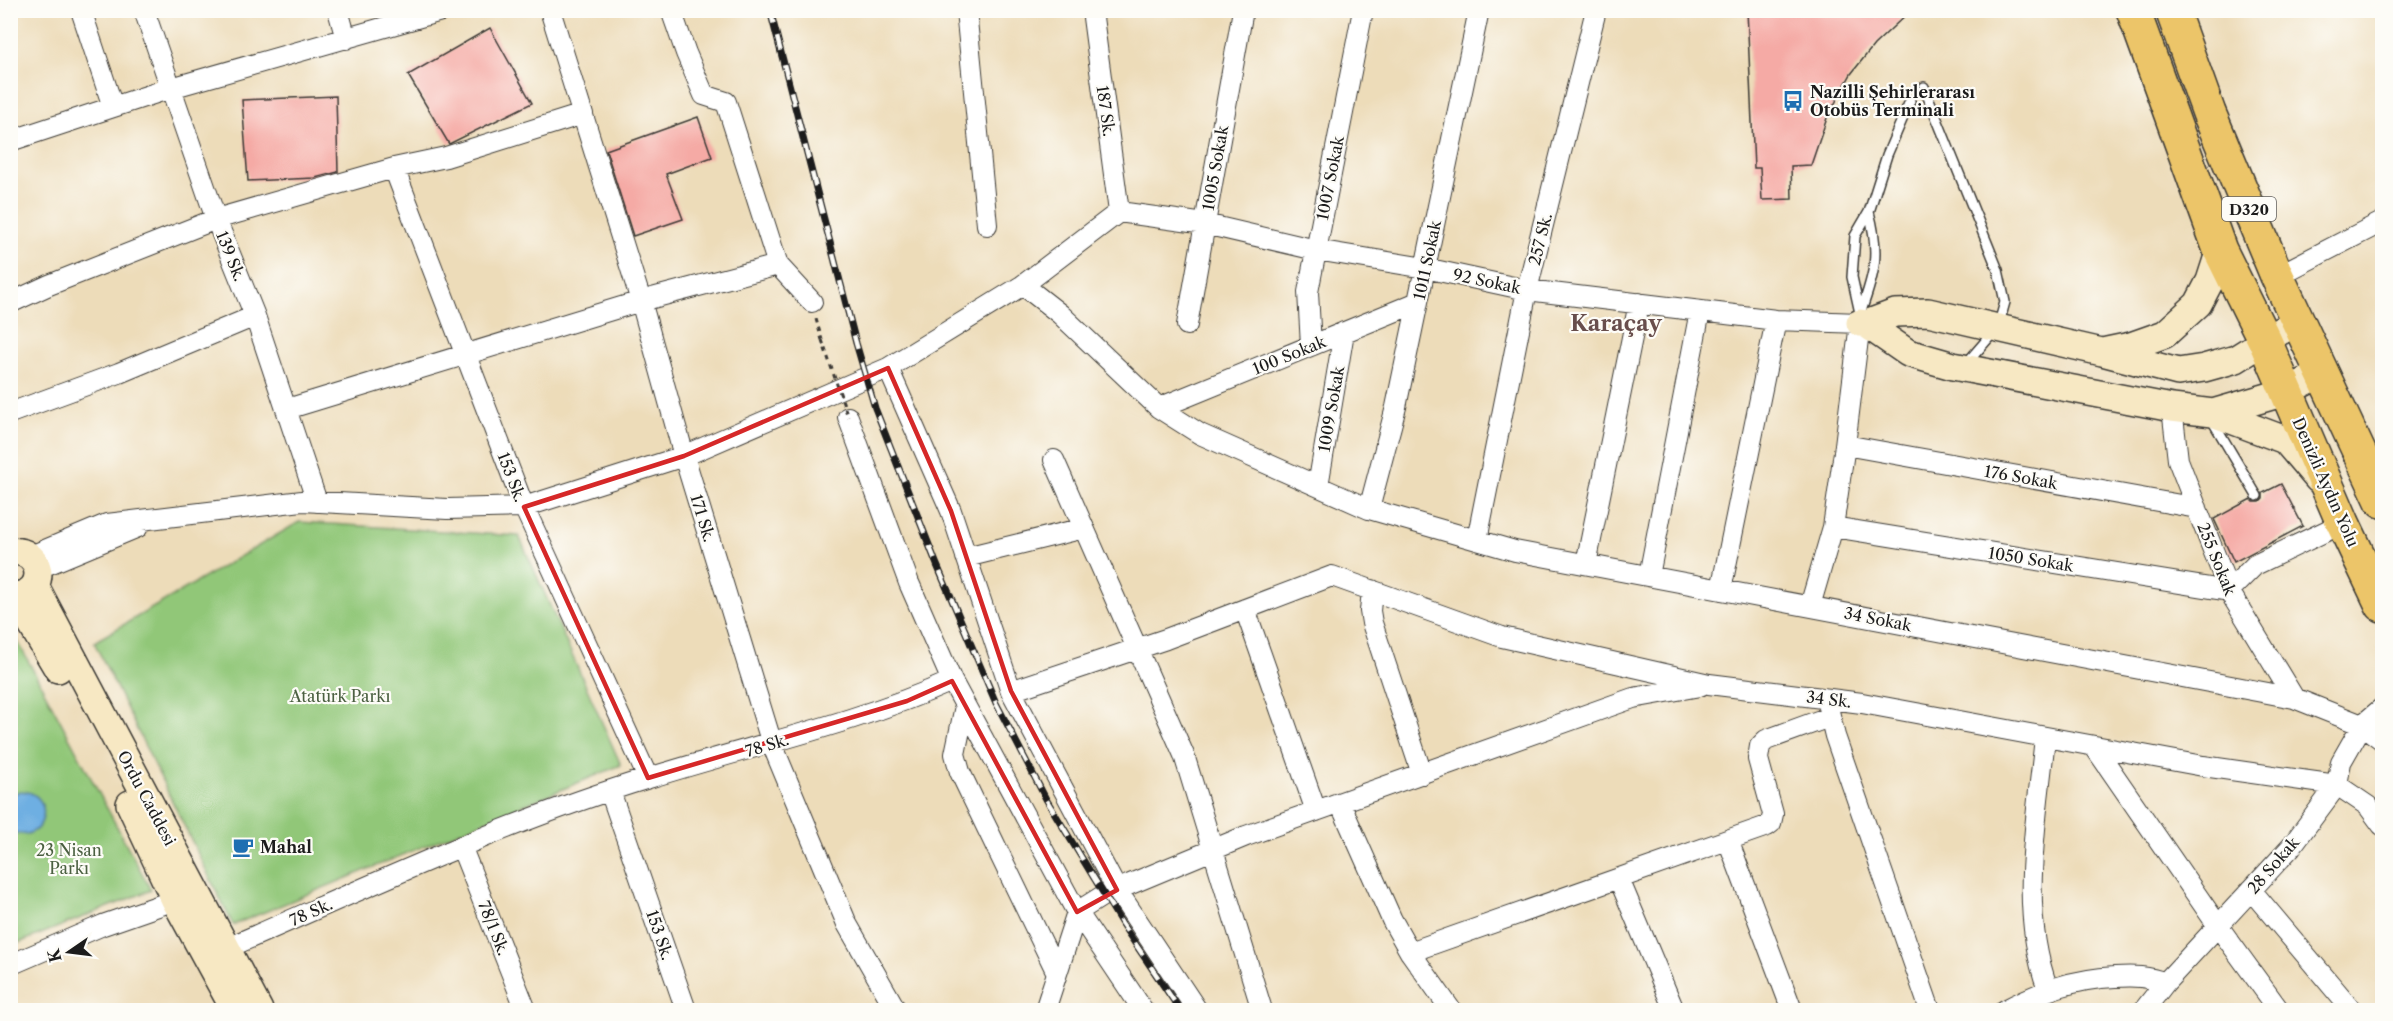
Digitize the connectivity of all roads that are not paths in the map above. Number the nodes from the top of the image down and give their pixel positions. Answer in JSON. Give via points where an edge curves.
{"nodes":[{"id":1,"x":81,"y":10,"type":"edge"},
{"id":2,"x":144,"y":10,"type":"edge"},
{"id":3,"x":338,"y":10,"type":"edge"},
{"id":4,"x":445,"y":10,"type":"edge"},
{"id":5,"x":550,"y":10,"type":"edge"},
{"id":6,"x":671,"y":10,"type":"edge"},
{"id":7,"x":966,"y":10,"type":"edge"},
{"id":8,"x":1092,"y":10,"type":"edge"},
{"id":9,"x":1243,"y":10,"type":"edge"},
{"id":10,"x":1363,"y":10,"type":"edge"},
{"id":11,"x":1479,"y":10,"type":"edge"},
{"id":12,"x":1596,"y":10,"type":"edge"},
{"id":13,"x":2133,"y":10,"type":"edge"},
{"id":14,"x":2172,"y":10,"type":"edge"},
{"id":15,"x":346,"y":39,"type":"junction"},
{"id":16,"x":1924,"y":87,"type":"dead end"},
{"id":17,"x":171,"y":88,"type":"junction"},
{"id":18,"x":1910,"y":101,"type":"dead end"},
{"id":19,"x":113,"y":107,"type":"junction"},
{"id":20,"x":583,"y":114,"type":"junction"},
{"id":21,"x":11,"y":139,"type":"edge"},
{"id":22,"x":394,"y":168,"type":"junction"},
{"id":23,"x":1119,"y":212,"type":"junction"},
{"id":24,"x":1869,"y":212,"type":"junction"},
{"id":25,"x":216,"y":219,"type":"junction"},
{"id":26,"x":2382,"y":222,"type":"edge"},
{"id":27,"x":1205,"y":224,"type":"junction"},
{"id":28,"x":987,"y":225,"type":"dead end"},
{"id":29,"x":1316,"y":250,"type":"junction"},
{"id":30,"x":2220,"y":250,"type":"junction"},
{"id":31,"x":778,"y":265,"type":"junction"},
{"id":32,"x":1425,"y":268,"type":"junction"},
{"id":33,"x":2277,"y":276,"type":"junction"},
{"id":34,"x":1023,"y":285,"type":"junction"},
{"id":35,"x":1527,"y":290,"type":"junction"},
{"id":36,"x":641,"y":301,"type":"junction"},
{"id":37,"x":812,"y":302,"type":"dead end"},
{"id":38,"x":1418,"y":302,"type":"junction"},
{"id":39,"x":10,"y":303,"type":"edge"},
{"id":40,"x":1639,"y":303,"type":"junction"},
{"id":41,"x":1700,"y":310,"type":"junction"},
{"id":42,"x":255,"y":316,"type":"junction"},
{"id":43,"x":1776,"y":320,"type":"junction"},
{"id":44,"x":1862,"y":320,"type":"junction"},
{"id":45,"x":2298,"y":320,"type":"junction"},
{"id":46,"x":1187,"y":325,"type":"dead end"},
{"id":47,"x":1998,"y":327,"type":"junction"},
{"id":48,"x":1344,"y":332,"type":"junction"},
{"id":49,"x":2265,"y":341,"type":"junction"},
{"id":50,"x":1311,"y":346,"type":"junction"},
{"id":51,"x":2102,"y":352,"type":"junction"},
{"id":52,"x":464,"y":355,"type":"junction"},
{"id":53,"x":888,"y":368,"type":"junction"},
{"id":54,"x":1962,"y":368,"type":"junction"},
{"id":55,"x":2321,"y":374,"type":"junction"},
{"id":56,"x":2285,"y":392,"type":"junction"},
{"id":57,"x":1159,"y":408,"type":"junction"},
{"id":58,"x":2172,"y":408,"type":"junction"},
{"id":59,"x":286,"y":409,"type":"junction"},
{"id":60,"x":10,"y":413,"type":"edge"},
{"id":61,"x":2210,"y":413,"type":"junction"},
{"id":62,"x":848,"y":417,"type":"road end"},
{"id":63,"x":1845,"y":445,"type":"junction"},
{"id":64,"x":684,"y":456,"type":"junction"},
{"id":65,"x":1054,"y":460,"type":"dead end"},
{"id":66,"x":1318,"y":486,"type":"junction"},
{"id":67,"x":2258,"y":496,"type":"dead end"},
{"id":68,"x":2382,"y":501,"type":"edge"},
{"id":69,"x":317,"y":502,"type":"junction"},
{"id":70,"x":524,"y":507,"type":"junction"},
{"id":71,"x":2197,"y":508,"type":"junction"},
{"id":72,"x":1369,"y":509,"type":"junction"},
{"id":73,"x":2337,"y":509,"type":"junction"},
{"id":74,"x":1833,"y":527,"type":"junction"},
{"id":75,"x":1084,"y":528,"type":"junction"},
{"id":76,"x":1477,"y":540,"type":"junction"},
{"id":77,"x":966,"y":557,"type":"junction"},
{"id":78,"x":1586,"y":564,"type":"junction"},
{"id":79,"x":21,"y":567,"type":"edge"},
{"id":80,"x":1649,"y":576,"type":"junction"},
{"id":81,"x":1372,"y":590,"type":"junction"},
{"id":82,"x":1722,"y":590,"type":"junction"},
{"id":83,"x":2229,"y":591,"type":"junction"},
{"id":84,"x":2382,"y":605,"type":"edge"},
{"id":85,"x":1810,"y":606,"type":"junction"},
{"id":86,"x":1245,"y":609,"type":"junction"},
{"id":87,"x":1137,"y":648,"type":"junction"},
{"id":88,"x":952,"y":681,"type":"junction"},
{"id":89,"x":1709,"y":684,"type":"junction"},
{"id":90,"x":1011,"y":691,"type":"junction"},
{"id":91,"x":2294,"y":698,"type":"junction"},
{"id":92,"x":965,"y":706,"type":"junction"},
{"id":93,"x":1828,"y":708,"type":"junction"},
{"id":94,"x":2382,"y":708,"type":"edge"},
{"id":95,"x":2362,"y":725,"type":"junction"},
{"id":96,"x":2045,"y":737,"type":"junction"},
{"id":97,"x":2382,"y":740,"type":"edge"},
{"id":98,"x":772,"y":744,"type":"junction"},
{"id":99,"x":2094,"y":746,"type":"junction"},
{"id":100,"x":1422,"y":774,"type":"junction"},
{"id":101,"x":648,"y":778,"type":"junction"},
{"id":102,"x":2337,"y":785,"type":"junction"},
{"id":103,"x":610,"y":791,"type":"junction"},
{"id":104,"x":1340,"y":803,"type":"junction"},
{"id":105,"x":1316,"y":811,"type":"junction"},
{"id":106,"x":2382,"y":825,"type":"edge"},
{"id":107,"x":1728,"y":840,"type":"junction"},
{"id":108,"x":461,"y":846,"type":"junction"},
{"id":109,"x":1212,"y":850,"type":"junction"},
{"id":110,"x":1618,"y":879,"type":"junction"},
{"id":111,"x":1117,"y":890,"type":"junction"},
{"id":112,"x":2251,"y":890,"type":"junction"},
{"id":113,"x":184,"y":893,"type":"junction"},
{"id":114,"x":1077,"y":912,"type":"junction"},
{"id":115,"x":2218,"y":926,"type":"junction"},
{"id":116,"x":227,"y":948,"type":"junction"},
{"id":117,"x":1410,"y":952,"type":"junction"},
{"id":118,"x":10,"y":965,"type":"edge"},
{"id":119,"x":1057,"y":973,"type":"junction"},
{"id":120,"x":2165,"y":983,"type":"junction"},
{"id":121,"x":2049,"y":989,"type":"junction"},
{"id":122,"x":235,"y":1011,"type":"edge"},
{"id":123,"x":259,"y":1011,"type":"edge"},
{"id":124,"x":526,"y":1011,"type":"edge"},
{"id":125,"x":686,"y":1011,"type":"edge"},
{"id":126,"x":896,"y":1011,"type":"edge"},
{"id":127,"x":1045,"y":1011,"type":"edge"},
{"id":128,"x":1143,"y":1011,"type":"edge"},
{"id":129,"x":1197,"y":1011,"type":"edge"},
{"id":130,"x":1262,"y":1011,"type":"edge"},
{"id":131,"x":1451,"y":1011,"type":"edge"},
{"id":132,"x":1674,"y":1011,"type":"edge"},
{"id":133,"x":1792,"y":1011,"type":"edge"},
{"id":134,"x":1930,"y":1011,"type":"edge"},
{"id":135,"x":2005,"y":1011,"type":"edge"},
{"id":136,"x":2144,"y":1011,"type":"edge"},
{"id":137,"x":2279,"y":1011,"type":"edge"},
{"id":138,"x":2352,"y":1011,"type":"edge"}],
"edges":[{"from":1,"to":19,"type":"street"},
{"from":2,"to":17,"type":"street","name":"139 Sk."},
{"from":3,"to":15,"type":"street"},
{"from":4,"to":15,"type":"street"},
{"from":5,"to":20,"type":"street","name":"171 Sk."},
{"from":6,"to":31,"type":"street","via":[[704,95],[726,102]]},
{"from":7,"to":28,"type":"street"},
{"from":8,"to":23,"type":"street","name":"187 Sk."},
{"from":9,"to":27,"type":"street","name":"1005 Sokak"},
{"from":10,"to":29,"type":"street","name":"1007 Sokak"},
{"from":11,"to":32,"type":"street","name":"1011 Sokak"},
{"from":12,"to":35,"type":"street","name":"257 Sk."},
{"from":13,"to":30,"type":"highway","number":"D320"},
{"from":14,"to":33,"type":"highway","number":"D320","via":[[2209,113]]},
{"from":15,"to":17,"type":"street"},
{"from":16,"to":47,"type":"lane","via":[[1998,270],[2005,302]]},
{"from":17,"to":19,"type":"street"},
{"from":17,"to":25,"type":"street","name":"139 Sk."},
{"from":18,"to":24,"type":"lane"},
{"from":19,"to":21,"type":"street"},
{"from":20,"to":22,"type":"street","via":[[446,157]]},
{"from":20,"to":36,"type":"street","name":"171 Sk."},
{"from":22,"to":25,"type":"street"},
{"from":22,"to":52,"type":"street","name":"153 Sk."},
{"from":23,"to":27,"type":"street","name":"92 Sokak"},
{"from":23,"to":34,"type":"street"},
{"from":24,"to":44,"type":"lane","via":[[1876,238],[1874,275]]},
{"from":24,"to":44,"type":"lane","via":[[1855,236],[1852,277]]},
{"from":25,"to":39,"type":"street"},
{"from":25,"to":42,"type":"street","name":"139 Sk."},
{"from":26,"to":33,"type":"street"},
{"from":27,"to":29,"type":"street","name":"92 Sokak"},
{"from":27,"to":46,"type":"street","name":"1005 Sokak"},
{"from":29,"to":32,"type":"street","name":"92 Sokak"},
{"from":29,"to":50,"type":"street","name":"1007 Sokak","via":[[1308,292]]},
{"from":30,"to":49,"type":"highway","number":"D320"},
{"from":30,"to":51,"type":"main road","via":[[2198,304],[2165,334]]},
{"from":31,"to":36,"type":"street"},
{"from":31,"to":37,"type":"street"},
{"from":32,"to":35,"type":"street","name":"92 Sokak"},
{"from":32,"to":38,"type":"street","name":"1011 Sokak"},
{"from":33,"to":45,"type":"highway","number":"D320"},
{"from":34,"to":53,"type":"street"},
{"from":34,"to":57,"type":"street","name":"34 Sokak","via":[[1060,314]]},
{"from":35,"to":40,"type":"street","name":"92 Sokak"},
{"from":35,"to":76,"type":"street","name":"257 Sk."},
{"from":36,"to":52,"type":"street"},
{"from":36,"to":64,"type":"street","name":"171 Sk."},
{"from":38,"to":48,"type":"street","name":"100 Sokak"},
{"from":38,"to":72,"type":"street","name":"1011 Sokak"},
{"from":40,"to":41,"type":"street","name":"92 Sokak"},
{"from":40,"to":78,"type":"street"},
{"from":41,"to":43,"type":"street","name":"92 Sokak"},
{"from":41,"to":80,"type":"street"},
{"from":42,"to":59,"type":"street","name":"139 Sk."},
{"from":42,"to":60,"type":"street"},
{"from":43,"to":44,"type":"street","name":"92 Sokak"},
{"from":43,"to":82,"type":"street"},
{"from":44,"to":47,"type":"main road","via":[[1928,312]]},
{"from":44,"to":54,"type":"main road","via":[[1908,353]]},
{"from":44,"to":63,"type":"street"},
{"from":45,"to":49,"type":"main road"},
{"from":45,"to":55,"type":"highway","number":"D320"},
{"from":47,"to":51,"type":"main road"},
{"from":47,"to":54,"type":"lane"},
{"from":48,"to":50,"type":"street","name":"100 Sokak"},
{"from":48,"to":66,"type":"street","name":"1009 Sokak"},
{"from":49,"to":51,"type":"main road","via":[[2236,359],[2178,372]]},
{"from":49,"to":56,"type":"highway","number":"D320"},
{"from":50,"to":57,"type":"street","name":"100 Sokak"},
{"from":52,"to":59,"type":"street"},
{"from":52,"to":70,"type":"street","name":"153 Sk."},
{"from":53,"to":64,"type":"street"},
{"from":53,"to":77,"type":"street","via":[[951,511]]},
{"from":54,"to":58,"type":"main road"},
{"from":55,"to":56,"type":"main road"},
{"from":55,"to":68,"type":"highway","number":"D320"},
{"from":56,"to":61,"type":"main road"},
{"from":56,"to":73,"type":"highway","name":"Denizli Aydın Yolu","number":"D320"},
{"from":57,"to":66,"type":"street","name":"34 Sokak","via":[[1200,434]]},
{"from":58,"to":61,"type":"main road"},
{"from":58,"to":71,"type":"street","name":"255 Sokak","via":[[2178,460]]},
{"from":59,"to":69,"type":"street","name":"139 Sk."},
{"from":61,"to":67,"type":"lane"},
{"from":61,"to":73,"type":"main road","via":[[2285,440]]},
{"from":62,"to":88,"type":"street","via":[[909,582]]},
{"from":63,"to":71,"type":"street","name":"176 Sokak"},
{"from":63,"to":74,"type":"street"},
{"from":64,"to":70,"type":"street"},
{"from":64,"to":98,"type":"street","name":"171 Sk."},
{"from":65,"to":75,"type":"street"},
{"from":66,"to":72,"type":"street","name":"34 Sokak"},
{"from":69,"to":70,"type":"street","via":[[447,509]]},
{"from":69,"to":79,"type":"street","via":[[163,517]]},
{"from":70,"to":101,"type":"street","name":"153 Sk."},
{"from":71,"to":83,"type":"street","name":"255 Sokak"},
{"from":72,"to":76,"type":"street","name":"34 Sokak"},
{"from":73,"to":83,"type":"street","via":[[2255,565]]},
{"from":73,"to":84,"type":"highway","name":"Denizli Aydın Yolu","number":"D320"},
{"from":74,"to":83,"type":"street","name":"1050 Sokak"},
{"from":74,"to":85,"type":"street"},
{"from":75,"to":77,"type":"street"},
{"from":75,"to":87,"type":"street"},
{"from":76,"to":78,"type":"street","name":"34 Sokak"},
{"from":77,"to":90,"type":"street"},
{"from":78,"to":80,"type":"street","name":"34 Sokak"},
{"from":79,"to":113,"type":"main road","name":"Ordu Caddesi","via":[[47,649]]},
{"from":80,"to":82,"type":"street","name":"34 Sokak"},
{"from":81,"to":86,"type":"street","name":"34 Sk.","via":[[1332,576]]},
{"from":81,"to":89,"type":"street","name":"34 Sk.","via":[[1502,637]]},
{"from":81,"to":100,"type":"street","via":[[1372,623]]},
{"from":82,"to":85,"type":"street","name":"34 Sokak"},
{"from":83,"to":91,"type":"street","name":"255 Sokak"},
{"from":85,"to":91,"type":"street","name":"34 Sokak"},
{"from":86,"to":87,"type":"street"},
{"from":86,"to":105,"type":"street"},
{"from":87,"to":90,"type":"street"},
{"from":87,"to":109,"type":"street","via":[[1184,755]]},
{"from":88,"to":92,"type":"street"},
{"from":88,"to":98,"type":"street","name":"78 Sk.","via":[[907,701]]},
{"from":89,"to":93,"type":"street","name":"34 Sk."},
{"from":89,"to":100,"type":"street","via":[[1633,698]]},
{"from":90,"to":111,"type":"street"},
{"from":91,"to":95,"type":"street","name":"34 Sokak"},
{"from":92,"to":114,"type":"street"},
{"from":92,"to":119,"type":"street","via":[[955,754],[960,772]]},
{"from":93,"to":96,"type":"street","name":"34 Sk.","via":[[1862,703]]},
{"from":93,"to":107,"type":"street","via":[[1760,746],[1758,759],[1773,819],[1767,826]]},
{"from":93,"to":134,"type":"street"},
{"from":94,"to":95,"type":"street","name":"28 Sokak"},
{"from":95,"to":97,"type":"street","name":"34 Sokak"},
{"from":95,"to":102,"type":"street","name":"28 Sokak","via":[[2341,762]]},
{"from":96,"to":99,"type":"street","name":"34 Sk."},
{"from":96,"to":121,"type":"street","via":[[2032,881],[2035,942]]},
{"from":98,"to":101,"type":"street","name":"78 Sk."},
{"from":98,"to":126,"type":"street","name":"171 Sk.","via":[[847,924]]},
{"from":99,"to":102,"type":"street","name":"34 Sk."},
{"from":99,"to":115,"type":"street"},
{"from":100,"to":104,"type":"street"},
{"from":101,"to":103,"type":"street","name":"78 Sk."},
{"from":102,"to":106,"type":"street","via":[[2368,806]]},
{"from":102,"to":112,"type":"street","name":"28 Sokak"},
{"from":103,"to":108,"type":"street","name":"78 Sk."},
{"from":103,"to":125,"type":"street","name":"153 Sk."},
{"from":104,"to":105,"type":"street"},
{"from":104,"to":117,"type":"street"},
{"from":105,"to":109,"type":"street"},
{"from":107,"to":110,"type":"street"},
{"from":107,"to":133,"type":"street"},
{"from":108,"to":116,"type":"street","name":"78 Sk."},
{"from":108,"to":124,"type":"street","name":"78/1 Sk."},
{"from":109,"to":111,"type":"street"},
{"from":109,"to":130,"type":"street"},
{"from":110,"to":117,"type":"street"},
{"from":110,"to":132,"type":"street"},
{"from":111,"to":114,"type":"street"},
{"from":111,"to":129,"type":"street"},
{"from":112,"to":115,"type":"street","name":"28 Sokak"},
{"from":112,"to":138,"type":"street"},
{"from":113,"to":116,"type":"main road","name":"Ordu Caddesi"},
{"from":113,"to":118,"type":"street"},
{"from":113,"to":122,"type":"main road","name":"Ordu Caddesi"},
{"from":114,"to":119,"type":"street"},
{"from":114,"to":128,"type":"street"},
{"from":115,"to":120,"type":"street","name":"28 Sokak"},
{"from":115,"to":137,"type":"street"},
{"from":116,"to":123,"type":"main road","name":"Ordu Caddesi"},
{"from":117,"to":131,"type":"street"},
{"from":119,"to":127,"type":"street"},
{"from":120,"to":121,"type":"street","via":[[2143,977],[2115,977]]},
{"from":120,"to":136,"type":"street","name":"28 Sokak"},
{"from":121,"to":135,"type":"street"}]}
